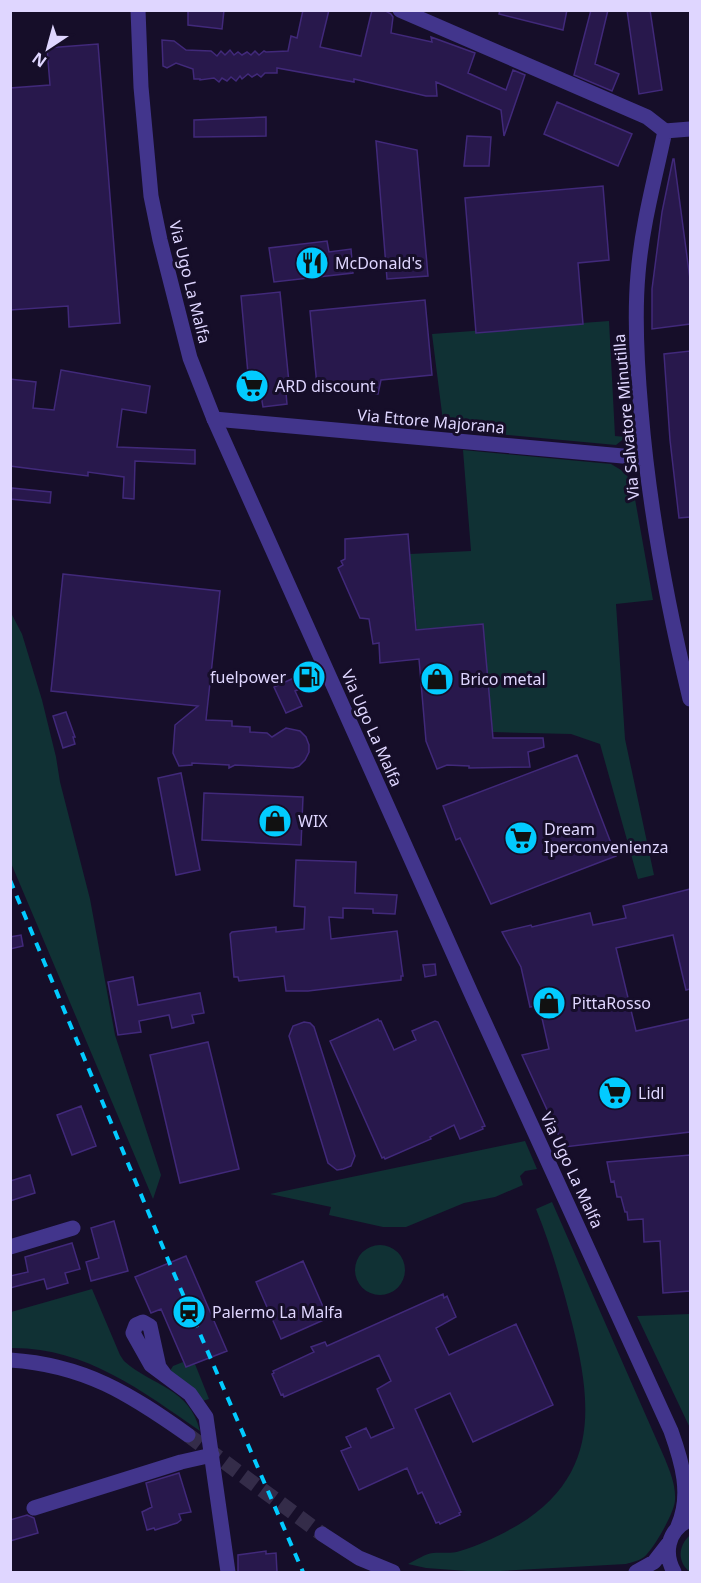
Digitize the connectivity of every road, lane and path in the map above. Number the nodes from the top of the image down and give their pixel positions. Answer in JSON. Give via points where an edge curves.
{"nodes":[{"id":1,"x":138,"y":10,"type":"edge"},
{"id":2,"x":400,"y":10,"type":"edge"},
{"id":3,"x":690,"y":129,"type":"edge"},
{"id":4,"x":665,"y":130,"type":"junction"},
{"id":5,"x":214,"y":419,"type":"junction"},
{"id":6,"x":645,"y":458,"type":"junction"},
{"id":7,"x":690,"y":699,"type":"edge"},
{"id":8,"x":73,"y":1228,"type":"dead end"},
{"id":9,"x":10,"y":1246,"type":"edge"},
{"id":10,"x":10,"y":1360,"type":"edge"},
{"id":11,"x":165,"y":1375,"type":"dead end"},
{"id":12,"x":671,"y":1431,"type":"junction"},
{"id":13,"x":188,"y":1435,"type":"tunnel mouth"},
{"id":14,"x":212,"y":1455,"type":"junction"},
{"id":15,"x":690,"y":1464,"type":"edge"},
{"id":16,"x":34,"y":1508,"type":"dead end"},
{"id":17,"x":684,"y":1523,"type":"edge"},
{"id":18,"x":322,"y":1533,"type":"tunnel mouth"},
{"id":19,"x":668,"y":1544,"type":"junction"},
{"id":20,"x":228,"y":1572,"type":"edge"},
{"id":21,"x":393,"y":1572,"type":"edge"},
{"id":22,"x":636,"y":1572,"type":"edge"},
{"id":23,"x":674,"y":1572,"type":"edge"}],
"edges":[{"from":1,"to":5,"type":"street","name":"Via Ugo La Malfa","via":[[151,196],[190,358]]},
{"from":2,"to":4,"type":"street","via":[[647,117]]},
{"from":3,"to":4,"type":"street"},
{"from":4,"to":6,"type":"street","name":"Via Salvatore Minutilla","via":[[638,276],[636,327]]},
{"from":5,"to":6,"type":"street","name":"Via Ettore Majorana"},
{"from":5,"to":12,"type":"street","name":"Via Ugo La Malfa"},
{"from":6,"to":7,"type":"street","name":"Via Salvatore Minutilla","via":[[657,544]]},
{"from":8,"to":9,"type":"street"},
{"from":10,"to":13,"type":"street","via":[[57,1367],[108,1384]]},
{"from":11,"to":14,"type":"street","via":[[203,1410]]},
{"from":12,"to":15,"type":"street","name":"Via Ugo La Malfa"},
{"from":12,"to":17,"type":"street","name":"Via Ugo La Malfa","via":[[686,1494]]},
{"from":14,"to":16,"type":"street"},
{"from":14,"to":20,"type":"street"},
{"from":17,"to":19,"type":"street","name":"Via Ugo La Malfa"},
{"from":18,"to":21,"type":"street","via":[[359,1558]]},
{"from":19,"to":22,"type":"street","name":"Via Ugo La Malfa","via":[[654,1562]]},
{"from":19,"to":23,"type":"street"}]}
